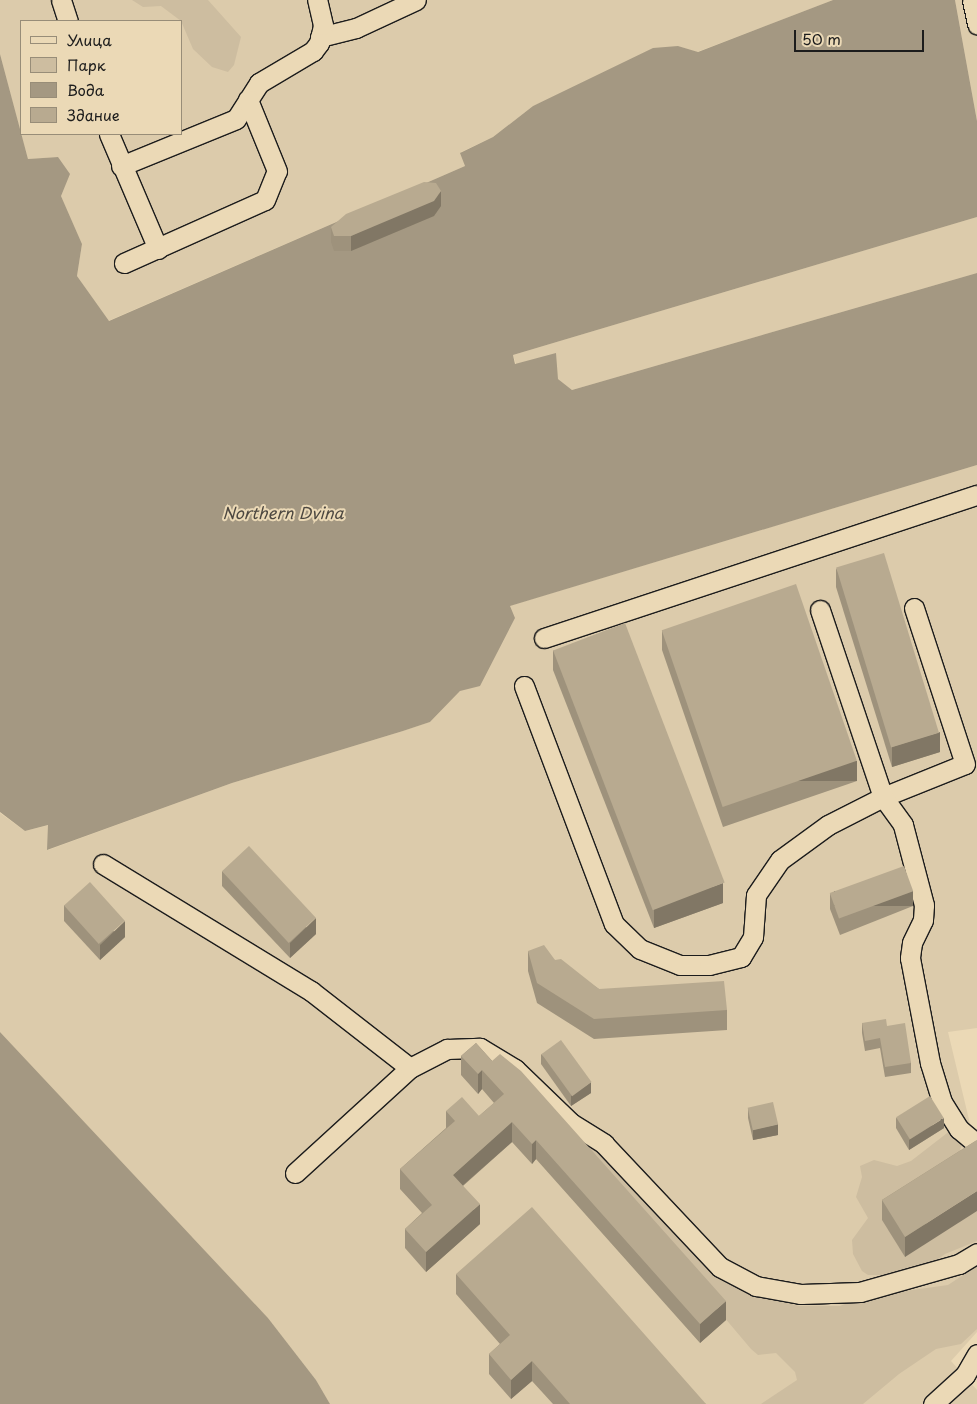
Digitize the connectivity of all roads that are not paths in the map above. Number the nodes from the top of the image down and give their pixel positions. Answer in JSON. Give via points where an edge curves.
{"nodes":[{"id":1,"x":61,"y":0,"type":"edge"},
{"id":2,"x":317,"y":0,"type":"edge"},
{"id":3,"x":416,"y":0,"type":"edge"},
{"id":4,"x":972,"y":0,"type":"edge"},
{"id":5,"x":68,"y":20,"type":"edge"},
{"id":6,"x":977,"y":24,"type":"edge"},
{"id":7,"x":320,"y":37,"type":"junction"},
{"id":8,"x":248,"y":100,"type":"junction"},
{"id":9,"x":109,"y":135,"type":"edge"},
{"id":10,"x":121,"y":166,"type":"junction"},
{"id":11,"x":158,"y":249,"type":"junction"},
{"id":12,"x":124,"y":263,"type":"dead end"},
{"id":13,"x":977,"y":495,"type":"edge"},
{"id":14,"x":914,"y":608,"type":"dead end"},
{"id":15,"x":820,"y":610,"type":"dead end"},
{"id":16,"x":544,"y":638,"type":"dead end"},
{"id":17,"x":524,"y":686,"type":"dead end"},
{"id":18,"x":883,"y":797,"type":"junction"},
{"id":19,"x":103,"y":864,"type":"dead end"},
{"id":20,"x":410,"y":1068,"type":"junction"},
{"id":21,"x":977,"y":1144,"type":"edge"},
{"id":22,"x":296,"y":1173,"type":"dead end"},
{"id":23,"x":977,"y":1253,"type":"edge"},
{"id":24,"x":977,"y":1354,"type":"edge"},
{"id":25,"x":932,"y":1404,"type":"edge"}],
"edges":[{"from":1,"to":5,"type":"lane"},
{"from":2,"to":7,"type":"lane","via":[[323,25]]},
{"from":3,"to":7,"type":"lane","via":[[356,28]]},
{"from":4,"to":6,"type":"lane"},
{"from":7,"to":8,"type":"lane","via":[[313,51],[259,83]]},
{"from":8,"to":10,"type":"lane","via":[[236,119]]},
{"from":8,"to":11,"type":"lane","via":[[277,171],[265,200]]},
{"from":9,"to":10,"type":"lane"},
{"from":10,"to":11,"type":"lane"},
{"from":11,"to":12,"type":"lane"},
{"from":13,"to":16,"type":"lane"},
{"from":14,"to":18,"type":"lane","via":[[965,764]]},
{"from":15,"to":18,"type":"lane"},
{"from":17,"to":18,"type":"lane","via":[[614,924],[640,949],[680,965],[709,965],[741,957],[753,937],[756,895],[780,860],[828,826]]},
{"from":18,"to":21,"type":"lane","via":[[903,825],[924,905],[923,920],[914,937],[910,958],[930,1063],[942,1102],[959,1128]]},
{"from":19,"to":20,"type":"lane","via":[[311,991]]},
{"from":20,"to":22,"type":"lane"},
{"from":20,"to":23,"type":"lane","via":[[447,1049],[480,1048],[496,1056],[515,1069],[570,1123],[604,1144],[720,1267],[756,1286],[801,1294],[860,1292],[959,1264]]},
{"from":24,"to":25,"type":"lane","via":[[965,1375]]}]}
